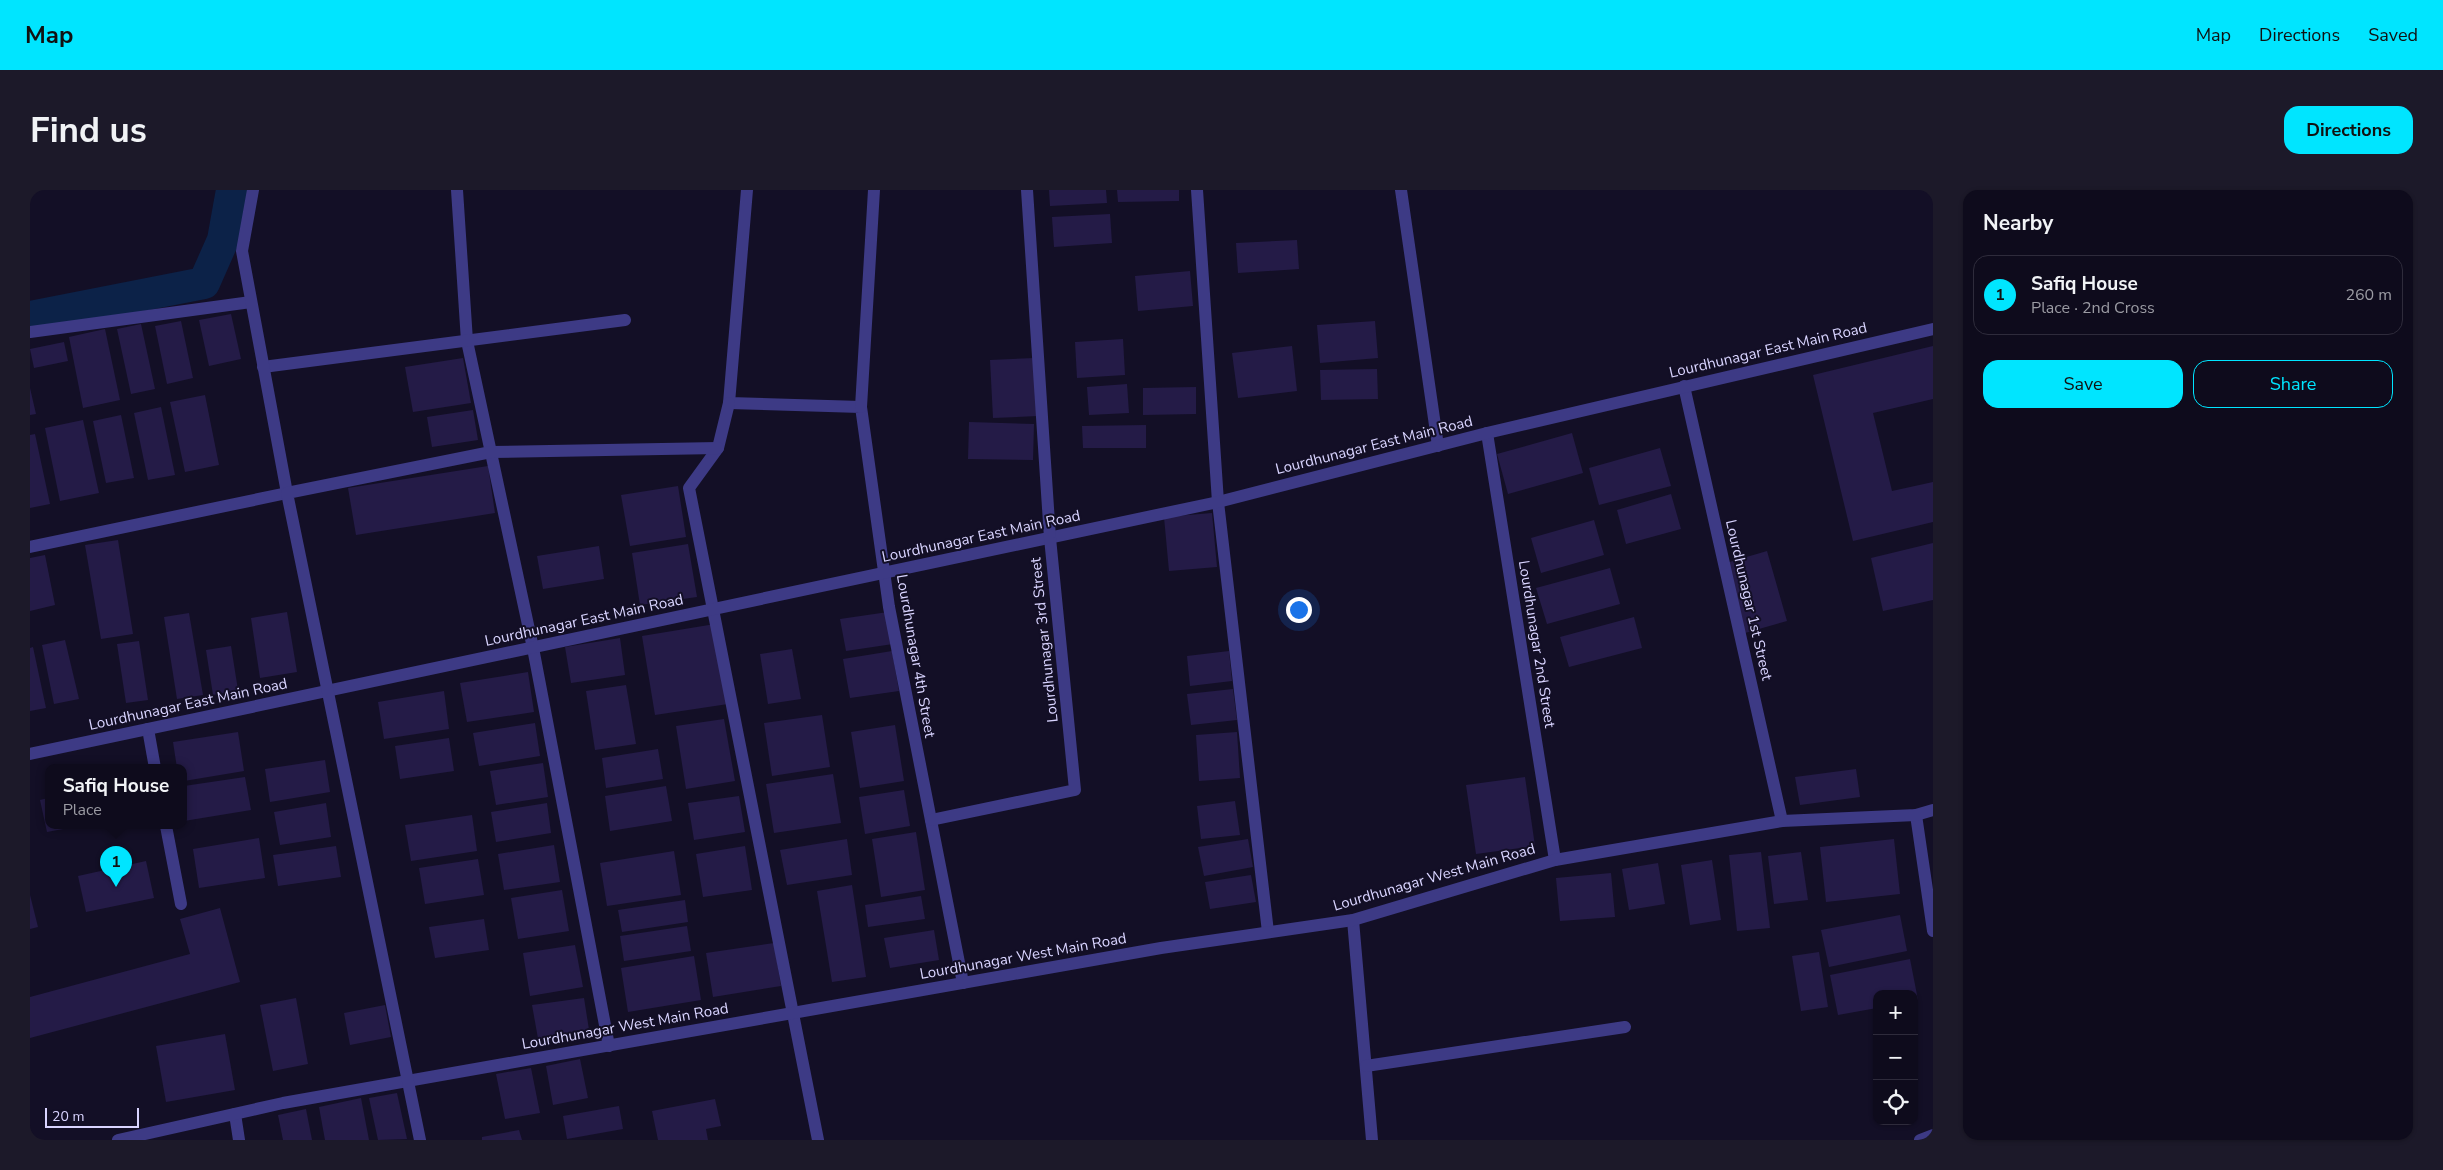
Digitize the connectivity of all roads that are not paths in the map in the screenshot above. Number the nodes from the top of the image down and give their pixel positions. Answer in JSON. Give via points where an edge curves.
{"nodes":[{"id":1,"x":253,"y":190,"type":"edge"},
{"id":2,"x":458,"y":190,"type":"edge"},
{"id":3,"x":747,"y":190,"type":"edge"},
{"id":4,"x":874,"y":190,"type":"edge"},
{"id":5,"x":1027,"y":190,"type":"edge"},
{"id":6,"x":1198,"y":190,"type":"edge"},
{"id":7,"x":1401,"y":190,"type":"edge"},
{"id":8,"x":251,"y":302,"type":"junction"},
{"id":9,"x":625,"y":320,"type":"dead end"},
{"id":10,"x":1933,"y":329,"type":"edge"},
{"id":11,"x":30,"y":332,"type":"edge"},
{"id":12,"x":467,"y":341,"type":"junction"},
{"id":13,"x":263,"y":367,"type":"junction"},
{"id":14,"x":1684,"y":386,"type":"junction"},
{"id":15,"x":729,"y":403,"type":"junction"},
{"id":16,"x":861,"y":407,"type":"junction"},
{"id":17,"x":1487,"y":433,"type":"junction"},
{"id":18,"x":1438,"y":446,"type":"junction"},
{"id":19,"x":718,"y":448,"type":"junction"},
{"id":20,"x":491,"y":452,"type":"junction"},
{"id":21,"x":287,"y":493,"type":"junction"},
{"id":22,"x":1218,"y":502,"type":"junction"},
{"id":23,"x":1050,"y":538,"type":"junction"},
{"id":24,"x":30,"y":547,"type":"edge"},
{"id":25,"x":884,"y":573,"type":"junction"},
{"id":26,"x":713,"y":610,"type":"junction"},
{"id":27,"x":533,"y":648,"type":"junction"},
{"id":28,"x":328,"y":691,"type":"junction"},
{"id":29,"x":148,"y":729,"type":"junction"},
{"id":30,"x":30,"y":754,"type":"edge"},
{"id":31,"x":154,"y":764,"type":"edge"},
{"id":32,"x":1933,"y":810,"type":"edge"},
{"id":33,"x":1916,"y":815,"type":"junction"},
{"id":34,"x":931,"y":820,"type":"junction"},
{"id":35,"x":1782,"y":821,"type":"junction"},
{"id":36,"x":167,"y":829,"type":"edge"},
{"id":37,"x":1555,"y":860,"type":"junction"},
{"id":38,"x":181,"y":904,"type":"dead end"},
{"id":39,"x":1353,"y":920,"type":"junction"},
{"id":40,"x":1268,"y":932,"type":"junction"},
{"id":41,"x":1933,"y":932,"type":"edge"},
{"id":42,"x":963,"y":983,"type":"junction"},
{"id":43,"x":792,"y":1013,"type":"junction"},
{"id":44,"x":1625,"y":1027,"type":"dead end"},
{"id":45,"x":609,"y":1046,"type":"junction"},
{"id":46,"x":1366,"y":1066,"type":"junction"},
{"id":47,"x":409,"y":1081,"type":"junction"},
{"id":48,"x":235,"y":1114,"type":"junction"},
{"id":49,"x":1933,"y":1135,"type":"edge"},
{"id":50,"x":118,"y":1140,"type":"edge"},
{"id":51,"x":239,"y":1140,"type":"edge"},
{"id":52,"x":420,"y":1140,"type":"edge"},
{"id":53,"x":818,"y":1140,"type":"edge"},
{"id":54,"x":1372,"y":1140,"type":"edge"},
{"id":55,"x":1920,"y":1140,"type":"edge"}],
"edges":[{"from":1,"to":8,"type":"street","via":[[242,251]]},
{"from":2,"to":12,"type":"street"},
{"from":3,"to":15,"type":"street"},
{"from":4,"to":16,"type":"street","name":"Lourdhunagar 4th Street"},
{"from":5,"to":23,"type":"street","name":"Lourdhunagar 3rd Street"},
{"from":6,"to":22,"type":"street"},
{"from":7,"to":18,"type":"street"},
{"from":8,"to":11,"type":"street"},
{"from":8,"to":13,"type":"street"},
{"from":9,"to":12,"type":"street"},
{"from":10,"to":14,"type":"street","name":"Lourdhunagar East Main Road"},
{"from":12,"to":13,"type":"street"},
{"from":12,"to":20,"type":"street"},
{"from":13,"to":21,"type":"street"},
{"from":14,"to":17,"type":"street","name":"Lourdhunagar East Main Road"},
{"from":14,"to":35,"type":"street","name":"Lourdhunagar 1st Street"},
{"from":15,"to":16,"type":"street"},
{"from":15,"to":19,"type":"street"},
{"from":16,"to":25,"type":"street","name":"Lourdhunagar 4th Street"},
{"from":17,"to":18,"type":"street","name":"Lourdhunagar East Main Road"},
{"from":17,"to":37,"type":"street","name":"Lourdhunagar 2nd Street"},
{"from":18,"to":22,"type":"street","name":"Lourdhunagar East Main Road"},
{"from":19,"to":20,"type":"street"},
{"from":19,"to":26,"type":"street","via":[[689,488]]},
{"from":20,"to":21,"type":"street"},
{"from":20,"to":27,"type":"street"},
{"from":21,"to":24,"type":"street"},
{"from":21,"to":28,"type":"street"},
{"from":22,"to":23,"type":"street","name":"Lourdhunagar East Main Road"},
{"from":22,"to":40,"type":"street"},
{"from":23,"to":25,"type":"street","name":"Lourdhunagar East Main Road"},
{"from":23,"to":34,"type":"street","name":"Lourdhunagar 3rd Street","via":[[1075,790]]},
{"from":25,"to":26,"type":"street","name":"Lourdhunagar East Main Road"},
{"from":25,"to":34,"type":"street","name":"Lourdhunagar 4th Street"},
{"from":26,"to":27,"type":"street","name":"Lourdhunagar East Main Road"},
{"from":26,"to":43,"type":"street"},
{"from":27,"to":28,"type":"street","name":"Lourdhunagar East Main Road"},
{"from":27,"to":45,"type":"street"},
{"from":28,"to":29,"type":"street","name":"Lourdhunagar East Main Road"},
{"from":28,"to":47,"type":"street"},
{"from":29,"to":30,"type":"street","name":"Lourdhunagar East Main Road"},
{"from":29,"to":31,"type":"street"},
{"from":32,"to":33,"type":"street","name":"Lourdhunagar West Main Road"},
{"from":33,"to":35,"type":"street","name":"Lourdhunagar West Main Road"},
{"from":33,"to":41,"type":"street"},
{"from":34,"to":42,"type":"street","name":"Lourdhunagar 4th Street"},
{"from":35,"to":37,"type":"street","name":"Lourdhunagar West Main Road"},
{"from":36,"to":38,"type":"street"},
{"from":37,"to":39,"type":"street","name":"Lourdhunagar West Main Road"},
{"from":39,"to":40,"type":"street","name":"Lourdhunagar West Main Road"},
{"from":39,"to":46,"type":"street"},
{"from":40,"to":42,"type":"street","name":"Lourdhunagar West Main Road"},
{"from":42,"to":43,"type":"street","name":"Lourdhunagar West Main Road"},
{"from":43,"to":45,"type":"street","name":"Lourdhunagar West Main Road"},
{"from":43,"to":53,"type":"street"},
{"from":44,"to":46,"type":"street"},
{"from":45,"to":47,"type":"street","name":"Lourdhunagar West Main Road"},
{"from":46,"to":54,"type":"street"},
{"from":47,"to":48,"type":"street","name":"Lourdhunagar West Main Road"},
{"from":47,"to":52,"type":"street"},
{"from":48,"to":50,"type":"street","name":"Lourdhunagar West Main Road"},
{"from":48,"to":51,"type":"street"},
{"from":49,"to":55,"type":"street"}]}
